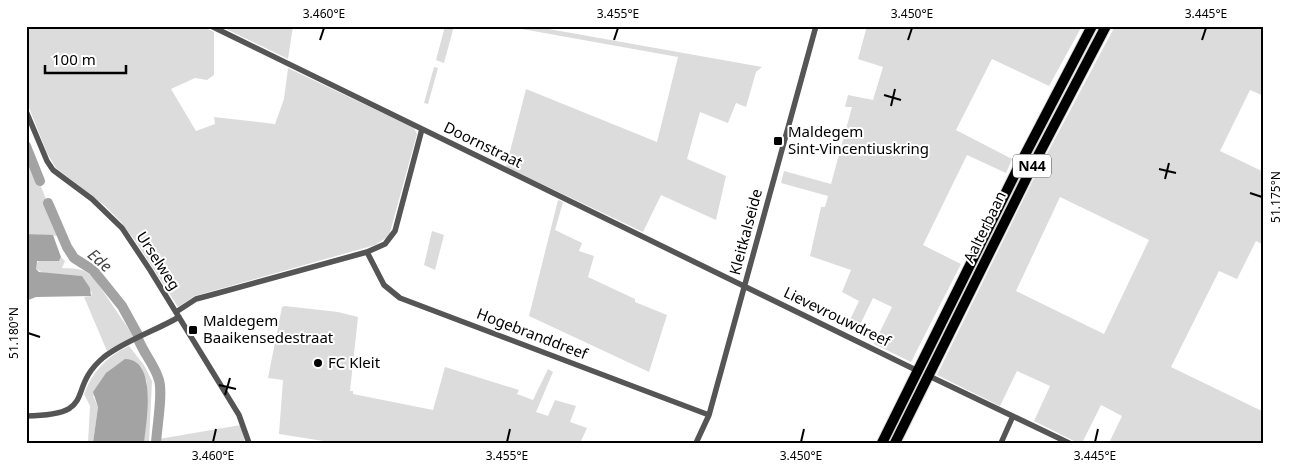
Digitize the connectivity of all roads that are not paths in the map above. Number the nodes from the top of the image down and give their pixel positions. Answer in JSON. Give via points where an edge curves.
{"nodes":[{"id":1,"x":211,"y":26,"type":"edge"},
{"id":2,"x":816,"y":26,"type":"edge"},
{"id":3,"x":1092,"y":26,"type":"edge"},
{"id":4,"x":1106,"y":26,"type":"edge"},
{"id":5,"x":26,"y":111,"type":"edge"},
{"id":6,"x":422,"y":129,"type":"junction"},
{"id":7,"x":367,"y":252,"type":"junction"},
{"id":8,"x":744,"y":286,"type":"junction"},
{"id":9,"x":177,"y":314,"type":"junction"},
{"id":10,"x":918,"y":371,"type":"junction"},
{"id":11,"x":929,"y":376,"type":"junction"},
{"id":12,"x":709,"y":415,"type":"junction"},
{"id":13,"x":26,"y":416,"type":"edge"},
{"id":14,"x":1013,"y":416,"type":"junction"},
{"id":15,"x":249,"y":443,"type":"edge"},
{"id":16,"x":696,"y":443,"type":"edge"},
{"id":17,"x":882,"y":443,"type":"edge"},
{"id":18,"x":895,"y":443,"type":"edge"},
{"id":19,"x":1001,"y":443,"type":"edge"},
{"id":20,"x":1069,"y":443,"type":"edge"}],
"edges":[{"from":1,"to":6,"type":"street","name":"Doornstraat"},
{"from":2,"to":8,"type":"street","name":"Kleitkalseide"},
{"from":3,"to":10,"type":"highway","name":"Aalterbaan","number":"N44"},
{"from":4,"to":11,"type":"highway","name":"Aalterbaan","number":"N44"},
{"from":5,"to":9,"type":"street","name":"Urselweg","via":[[53,170],[92,199],[122,228]]},
{"from":6,"to":7,"type":"street","via":[[395,231],[385,244]]},
{"from":6,"to":8,"type":"street","name":"Doornstraat"},
{"from":7,"to":9,"type":"street","via":[[211,294],[196,299]]},
{"from":7,"to":12,"type":"street","name":"Hogebranddreef","via":[[384,285],[400,298]]},
{"from":8,"to":10,"type":"street","name":"Lievevrouwdreef"},
{"from":8,"to":12,"type":"street","name":"Kleitkalseide"},
{"from":9,"to":13,"type":"street","via":[[102,360],[88,377],[78,401],[68,410],[52,416]]},
{"from":9,"to":15,"type":"street","name":"Urselweg","via":[[239,415]]},
{"from":10,"to":17,"type":"highway","name":"Aalterbaan","number":"N44"},
{"from":11,"to":14,"type":"street"},
{"from":11,"to":18,"type":"highway","name":"Aalterbaan","number":"N44"},
{"from":12,"to":16,"type":"street","name":"Kleitkalseide"},
{"from":14,"to":19,"type":"street"},
{"from":14,"to":20,"type":"street"}]}
